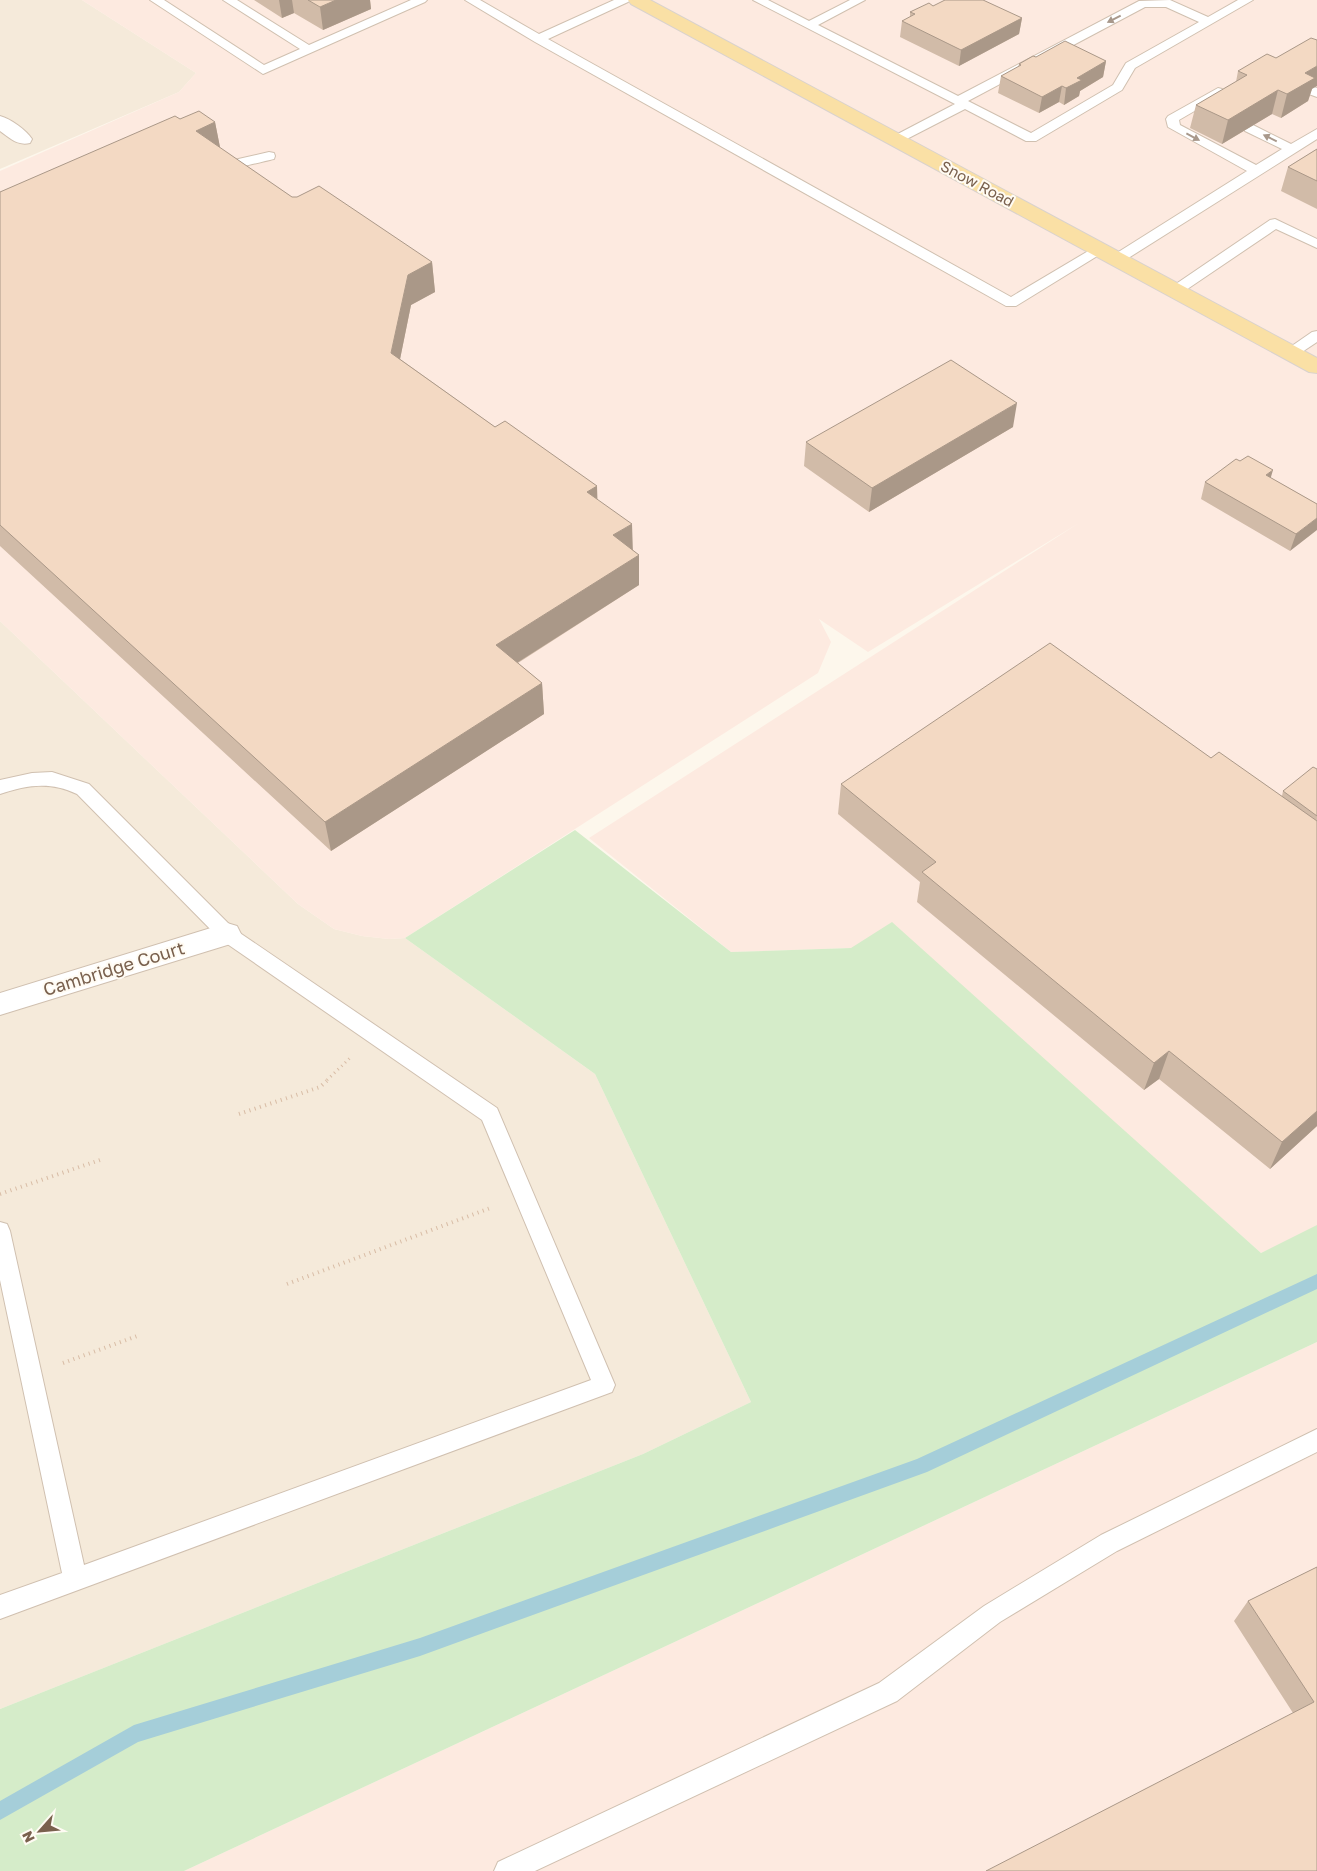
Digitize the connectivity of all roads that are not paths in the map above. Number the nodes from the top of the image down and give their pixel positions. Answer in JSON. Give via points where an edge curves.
{"nodes":[{"id":1,"x":156,"y":0,"type":"edge"},
{"id":2,"x":229,"y":0,"type":"edge"},
{"id":3,"x":385,"y":0,"type":"edge"},
{"id":4,"x":421,"y":0,"type":"edge"},
{"id":5,"x":471,"y":0,"type":"edge"},
{"id":6,"x":624,"y":0,"type":"edge"},
{"id":7,"x":637,"y":0,"type":"edge"},
{"id":8,"x":759,"y":0,"type":"edge"},
{"id":9,"x":859,"y":0,"type":"edge"},
{"id":10,"x":1247,"y":0,"type":"edge"},
{"id":11,"x":1227,"y":4,"type":"edge"},
{"id":12,"x":401,"y":9,"type":"junction"},
{"id":13,"x":1207,"y":21,"type":"junction"},
{"id":14,"x":809,"y":25,"type":"junction"},
{"id":15,"x":539,"y":39,"type":"junction"},
{"id":16,"x":309,"y":50,"type":"junction"},
{"id":17,"x":1230,"y":85,"type":"edge"},
{"id":18,"x":962,"y":103,"type":"junction"},
{"id":19,"x":1199,"y":104,"type":"junction"},
{"id":20,"x":1211,"y":110,"type":"edge"},
{"id":21,"x":0,"y":122,"type":"edge"},
{"id":22,"x":1249,"y":128,"type":"edge"},
{"id":23,"x":1317,"y":133,"type":"edge"},
{"id":24,"x":23,"y":139,"type":"dead end"},
{"id":25,"x":896,"y":140,"type":"junction"},
{"id":26,"x":1292,"y":149,"type":"junction"},
{"id":27,"x":269,"y":156,"type":"dead end"},
{"id":28,"x":208,"y":158,"type":"edge"},
{"id":29,"x":1257,"y":171,"type":"junction"},
{"id":30,"x":1317,"y":244,"type":"edge"},
{"id":31,"x":1109,"y":255,"type":"junction"},
{"id":32,"x":1175,"y":291,"type":"junction"},
{"id":33,"x":1317,"y":335,"type":"edge"},
{"id":34,"x":1292,"y":353,"type":"junction"},
{"id":35,"x":1317,"y":367,"type":"edge"},
{"id":36,"x":0,"y":787,"type":"edge"},
{"id":37,"x":227,"y":934,"type":"junction"},
{"id":38,"x":0,"y":1004,"type":"edge"},
{"id":39,"x":0,"y":1231,"type":"edge"},
{"id":40,"x":1317,"y":1440,"type":"edge"},
{"id":41,"x":75,"y":1579,"type":"junction"},
{"id":42,"x":0,"y":1607,"type":"edge"},
{"id":43,"x":508,"y":1871,"type":"edge"}],
"edges":[{"from":1,"to":16,"type":"lane","via":[[263,70]]},
{"from":2,"to":16,"type":"lane"},
{"from":3,"to":12,"type":"lane"},
{"from":4,"to":12,"type":"lane"},
{"from":5,"to":15,"type":"lane"},
{"from":6,"to":15,"type":"lane"},
{"from":7,"to":25,"type":"main road","name":"Snow Road"},
{"from":8,"to":14,"type":"lane"},
{"from":9,"to":14,"type":"lane"},
{"from":10,"to":11,"type":"lane"},
{"from":11,"to":13,"type":"lane"},
{"from":12,"to":16,"type":"lane"},
{"from":13,"to":18,"type":"lane","one_way":true,"via":[[1168,3],[1143,3]]},
{"from":13,"to":18,"type":"lane","via":[[1130,66],[1118,87],[1031,138]]},
{"from":14,"to":18,"type":"lane"},
{"from":15,"to":31,"type":"lane","via":[[1011,303]]},
{"from":17,"to":19,"type":"lane"},
{"from":18,"to":25,"type":"lane"},
{"from":19,"to":20,"type":"lane"},
{"from":19,"to":29,"type":"lane","one_way":true,"via":[[1172,119],[1174,127]]},
{"from":21,"to":24,"type":"street"},
{"from":26,"to":22,"type":"lane","one_way":true},
{"from":23,"to":26,"type":"lane"},
{"from":25,"to":31,"type":"main road","name":"Snow Road"},
{"from":26,"to":29,"type":"lane"},
{"from":27,"to":28,"type":"lane","via":[[224,164]]},
{"from":29,"to":31,"type":"lane"},
{"from":30,"to":32,"type":"lane","via":[[1275,223]]},
{"from":31,"to":32,"type":"main road","name":"Snow Road"},
{"from":32,"to":34,"type":"main road","name":"Snow Road"},
{"from":33,"to":34,"type":"lane"},
{"from":34,"to":35,"type":"main road","name":"Snow Road"},
{"from":36,"to":37,"type":"lane","via":[[31,778],[52,777],[83,789]]},
{"from":37,"to":38,"type":"street","name":"Cambridge Court"},
{"from":37,"to":41,"type":"lane","via":[[490,1114],[604,1385]]},
{"from":39,"to":41,"type":"lane"},
{"from":40,"to":43,"type":"lane","via":[[1109,1543],[992,1614],[888,1692]]},
{"from":41,"to":42,"type":"lane"}]}
